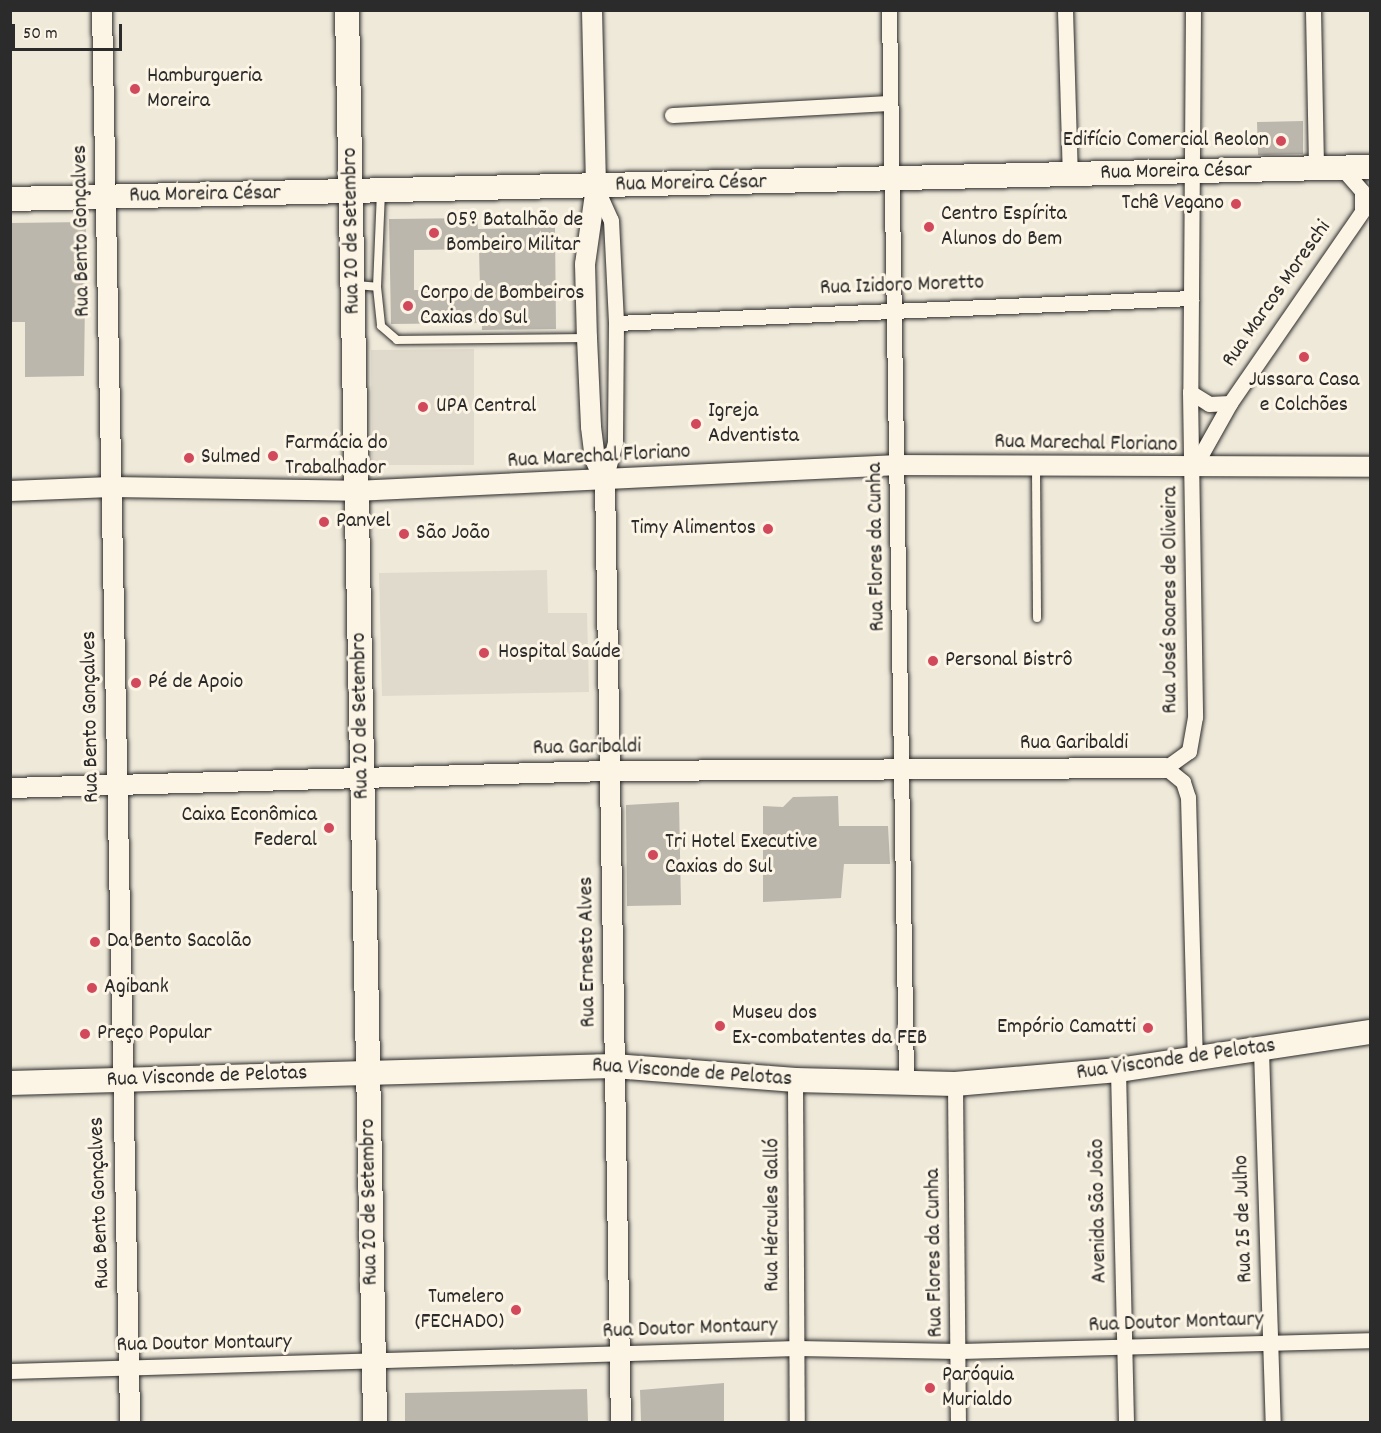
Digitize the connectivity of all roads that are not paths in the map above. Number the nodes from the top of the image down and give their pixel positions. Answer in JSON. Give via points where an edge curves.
{"nodes":[{"id":1,"x":102,"y":10,"type":"edge"},
{"id":2,"x":347,"y":10,"type":"edge"},
{"id":3,"x":592,"y":10,"type":"edge"},
{"id":4,"x":889,"y":10,"type":"edge"},
{"id":5,"x":1065,"y":10,"type":"edge"},
{"id":6,"x":1192,"y":10,"type":"edge"},
{"id":7,"x":1313,"y":10,"type":"edge"},
{"id":8,"x":890,"y":103,"type":"junction"},
{"id":9,"x":672,"y":114,"type":"dead end"},
{"id":10,"x":1371,"y":167,"type":"edge"},
{"id":11,"x":1342,"y":168,"type":"junction"},
{"id":12,"x":1316,"y":169,"type":"junction"},
{"id":13,"x":1192,"y":172,"type":"junction"},
{"id":14,"x":1070,"y":174,"type":"junction"},
{"id":15,"x":891,"y":180,"type":"junction"},
{"id":16,"x":596,"y":187,"type":"junction"},
{"id":17,"x":351,"y":191,"type":"junction"},
{"id":18,"x":381,"y":191,"type":"junction"},
{"id":19,"x":105,"y":197,"type":"junction"},
{"id":20,"x":10,"y":199,"type":"edge"},
{"id":21,"x":1366,"y":206,"type":"edge"},
{"id":22,"x":365,"y":286,"type":"junction"},
{"id":23,"x":1191,"y":298,"type":"junction"},
{"id":24,"x":896,"y":307,"type":"junction"},
{"id":25,"x":616,"y":323,"type":"junction"},
{"id":26,"x":586,"y":338,"type":"junction"},
{"id":27,"x":1190,"y":392,"type":"junction"},
{"id":28,"x":1230,"y":403,"type":"junction"},
{"id":29,"x":898,"y":465,"type":"junction"},
{"id":30,"x":1371,"y":467,"type":"edge"},
{"id":31,"x":1036,"y":468,"type":"junction"},
{"id":32,"x":1192,"y":469,"type":"junction"},
{"id":33,"x":605,"y":481,"type":"junction"},
{"id":34,"x":111,"y":487,"type":"junction"},
{"id":35,"x":10,"y":491,"type":"edge"},
{"id":36,"x":355,"y":491,"type":"junction"},
{"id":37,"x":1037,"y":618,"type":"dead end"},
{"id":38,"x":902,"y":767,"type":"junction"},
{"id":39,"x":1166,"y":768,"type":"junction"},
{"id":40,"x":608,"y":771,"type":"junction"},
{"id":41,"x":363,"y":779,"type":"junction"},
{"id":42,"x":115,"y":786,"type":"junction"},
{"id":43,"x":10,"y":788,"type":"edge"},
{"id":44,"x":1371,"y":1032,"type":"edge"},
{"id":45,"x":1261,"y":1050,"type":"junction"},
{"id":46,"x":1195,"y":1059,"type":"junction"},
{"id":47,"x":614,"y":1066,"type":"junction"},
{"id":48,"x":367,"y":1070,"type":"junction"},
{"id":49,"x":1118,"y":1070,"type":"junction"},
{"id":50,"x":795,"y":1080,"type":"junction"},
{"id":51,"x":121,"y":1082,"type":"junction"},
{"id":52,"x":10,"y":1083,"type":"edge"},
{"id":53,"x":906,"y":1083,"type":"junction"},
{"id":54,"x":955,"y":1084,"type":"junction"},
{"id":55,"x":1371,"y":1340,"type":"edge"},
{"id":56,"x":1270,"y":1343,"type":"junction"},
{"id":57,"x":1124,"y":1347,"type":"junction"},
{"id":58,"x":797,"y":1348,"type":"junction"},
{"id":59,"x":958,"y":1350,"type":"junction"},
{"id":60,"x":620,"y":1355,"type":"junction"},
{"id":61,"x":374,"y":1362,"type":"junction"},
{"id":62,"x":129,"y":1368,"type":"junction"},
{"id":63,"x":10,"y":1371,"type":"edge"},
{"id":64,"x":130,"y":1422,"type":"edge"},
{"id":65,"x":375,"y":1422,"type":"edge"},
{"id":66,"x":621,"y":1422,"type":"edge"},
{"id":67,"x":797,"y":1422,"type":"edge"},
{"id":68,"x":958,"y":1422,"type":"edge"},
{"id":69,"x":1126,"y":1422,"type":"edge"},
{"id":70,"x":1273,"y":1422,"type":"edge"}],
"edges":[{"from":1,"to":19,"type":"street","name":"Rua Bento Gonçalves"},
{"from":2,"to":17,"type":"main road","name":"Rua 20 de Setembro"},
{"from":3,"to":16,"type":"street","name":"Rua Ernesto Alves"},
{"from":4,"to":8,"type":"street","name":"Rua Flores da Cunha"},
{"from":5,"to":14,"type":"street"},
{"from":6,"to":13,"type":"street","name":"Rua José Soares de Oliveira"},
{"from":7,"to":12,"type":"street"},
{"from":8,"to":9,"type":"street"},
{"from":8,"to":15,"type":"street","name":"Rua Flores da Cunha"},
{"from":10,"to":11,"type":"main road","name":"Rua Moreira César"},
{"from":11,"to":12,"type":"main road","name":"Rua Moreira César"},
{"from":11,"to":21,"type":"street","name":"Rua Marcos Moreschi","via":[[1362,191]]},
{"from":12,"to":13,"type":"main road","name":"Rua Moreira César"},
{"from":13,"to":14,"type":"main road","name":"Rua Moreira César"},
{"from":13,"to":23,"type":"street","name":"Rua José Soares de Oliveira"},
{"from":14,"to":15,"type":"main road","name":"Rua Moreira César"},
{"from":15,"to":16,"type":"main road","name":"Rua Moreira César"},
{"from":15,"to":24,"type":"street","name":"Rua Flores da Cunha"},
{"from":16,"to":18,"type":"main road","name":"Rua Moreira César"},
{"from":16,"to":25,"type":"street","name":"Rua Ernesto Alves","via":[[611,220]]},
{"from":16,"to":26,"type":"street","name":"Rua Ernesto Alves","via":[[585,264]]},
{"from":17,"to":18,"type":"main road","name":"Rua Moreira César"},
{"from":17,"to":19,"type":"main road","name":"Rua Moreira César"},
{"from":17,"to":22,"type":"main road","name":"Rua 20 de Setembro"},
{"from":18,"to":22,"type":"lane"},
{"from":19,"to":20,"type":"main road","name":"Rua Moreira César"},
{"from":19,"to":34,"type":"street","name":"Rua Bento Gonçalves"},
{"from":21,"to":28,"type":"street","name":"Rua Marcos Moreschi"},
{"from":22,"to":26,"type":"lane","via":[[381,326],[397,340]]},
{"from":22,"to":36,"type":"main road","name":"Rua 20 de Setembro"},
{"from":23,"to":24,"type":"street","name":"Rua Izidoro Moretto"},
{"from":23,"to":27,"type":"street","name":"Rua José Soares de Oliveira"},
{"from":24,"to":25,"type":"street","name":"Rua Izidoro Moretto"},
{"from":24,"to":29,"type":"street","name":"Rua Flores da Cunha"},
{"from":25,"to":33,"type":"street","name":"Rua Ernesto Alves","via":[[615,442]]},
{"from":26,"to":33,"type":"street","name":"Rua Ernesto Alves","via":[[595,459]]},
{"from":27,"to":28,"type":"street","name":"Rua Marcos Moreschi","via":[[1209,404]]},
{"from":27,"to":32,"type":"street","name":"Rua José Soares de Oliveira"},
{"from":28,"to":32,"type":"street","name":"Rua Marcos Moreschi"},
{"from":29,"to":31,"type":"street","name":"Rua Marechal Floriano"},
{"from":29,"to":33,"type":"street","name":"Rua Marechal Floriano"},
{"from":29,"to":38,"type":"street","name":"Rua Flores da Cunha"},
{"from":30,"to":32,"type":"street","name":"Rua Marechal Floriano"},
{"from":31,"to":32,"type":"street","name":"Rua Marechal Floriano"},
{"from":31,"to":37,"type":"lane"},
{"from":32,"to":39,"type":"street","name":"Rua José Soares de Oliveira","via":[[1194,738],[1189,752]]},
{"from":33,"to":36,"type":"street","name":"Rua Marechal Floriano"},
{"from":33,"to":40,"type":"street","name":"Rua Ernesto Alves"},
{"from":34,"to":35,"type":"street","name":"Rua Marechal Floriano"},
{"from":34,"to":36,"type":"street","name":"Rua Marechal Floriano"},
{"from":34,"to":42,"type":"street","name":"Rua Bento Gonçalves"},
{"from":36,"to":41,"type":"main road","name":"Rua 20 de Setembro"},
{"from":38,"to":39,"type":"street","name":"Rua Garibaldi"},
{"from":38,"to":40,"type":"street","name":"Rua Garibaldi"},
{"from":38,"to":53,"type":"street","name":"Rua Flores da Cunha"},
{"from":39,"to":46,"type":"street","via":[[1183,782],[1188,797]]},
{"from":40,"to":41,"type":"street","name":"Rua Garibaldi"},
{"from":40,"to":47,"type":"street","name":"Rua Ernesto Alves"},
{"from":41,"to":42,"type":"street","name":"Rua Garibaldi"},
{"from":41,"to":48,"type":"main road","name":"Rua 20 de Setembro"},
{"from":42,"to":43,"type":"street","name":"Rua Garibaldi"},
{"from":42,"to":51,"type":"street","name":"Rua Bento Gonçalves"},
{"from":44,"to":45,"type":"main road","name":"Rua Visconde de Pelotas"},
{"from":45,"to":46,"type":"main road","name":"Rua Visconde de Pelotas"},
{"from":45,"to":56,"type":"street","name":"Rua 25 de Julho"},
{"from":46,"to":49,"type":"main road","name":"Rua Visconde de Pelotas"},
{"from":47,"to":48,"type":"main road","name":"Rua Visconde de Pelotas"},
{"from":47,"to":50,"type":"main road","name":"Rua Visconde de Pelotas"},
{"from":47,"to":60,"type":"street","name":"Rua Ernesto Alves"},
{"from":48,"to":51,"type":"main road","name":"Rua Visconde de Pelotas"},
{"from":48,"to":61,"type":"main road","name":"Rua 20 de Setembro"},
{"from":49,"to":54,"type":"main road","name":"Rua Visconde de Pelotas"},
{"from":49,"to":57,"type":"street","name":"Avenida São João"},
{"from":50,"to":53,"type":"main road","name":"Rua Visconde de Pelotas"},
{"from":50,"to":58,"type":"street","name":"Rua Hércules Galló"},
{"from":51,"to":52,"type":"main road","name":"Rua Visconde de Pelotas"},
{"from":51,"to":62,"type":"street","name":"Rua Bento Gonçalves"},
{"from":53,"to":54,"type":"main road","name":"Rua Visconde de Pelotas"},
{"from":54,"to":59,"type":"street","name":"Rua Flores da Cunha"},
{"from":55,"to":56,"type":"street","name":"Rua Doutor Montaury"},
{"from":56,"to":57,"type":"street","name":"Rua Doutor Montaury"},
{"from":56,"to":70,"type":"street","name":"Rua 25 de Julho"},
{"from":57,"to":59,"type":"street","name":"Rua Doutor Montaury"},
{"from":57,"to":69,"type":"street","name":"Avenida São João"},
{"from":58,"to":59,"type":"street","name":"Rua Doutor Montaury"},
{"from":58,"to":60,"type":"street","name":"Rua Doutor Montaury"},
{"from":58,"to":67,"type":"street","name":"Rua Hércules Galló"},
{"from":59,"to":68,"type":"street","name":"Rua Flores da Cunha"},
{"from":60,"to":61,"type":"street","name":"Rua Doutor Montaury"},
{"from":60,"to":66,"type":"street","name":"Rua Ernesto Alves"},
{"from":61,"to":62,"type":"street","name":"Rua Doutor Montaury"},
{"from":61,"to":65,"type":"main road","name":"Rua 20 de Setembro"},
{"from":62,"to":63,"type":"street","name":"Rua Doutor Montaury"},
{"from":62,"to":64,"type":"street","name":"Rua Bento Gonçalves"}]}
